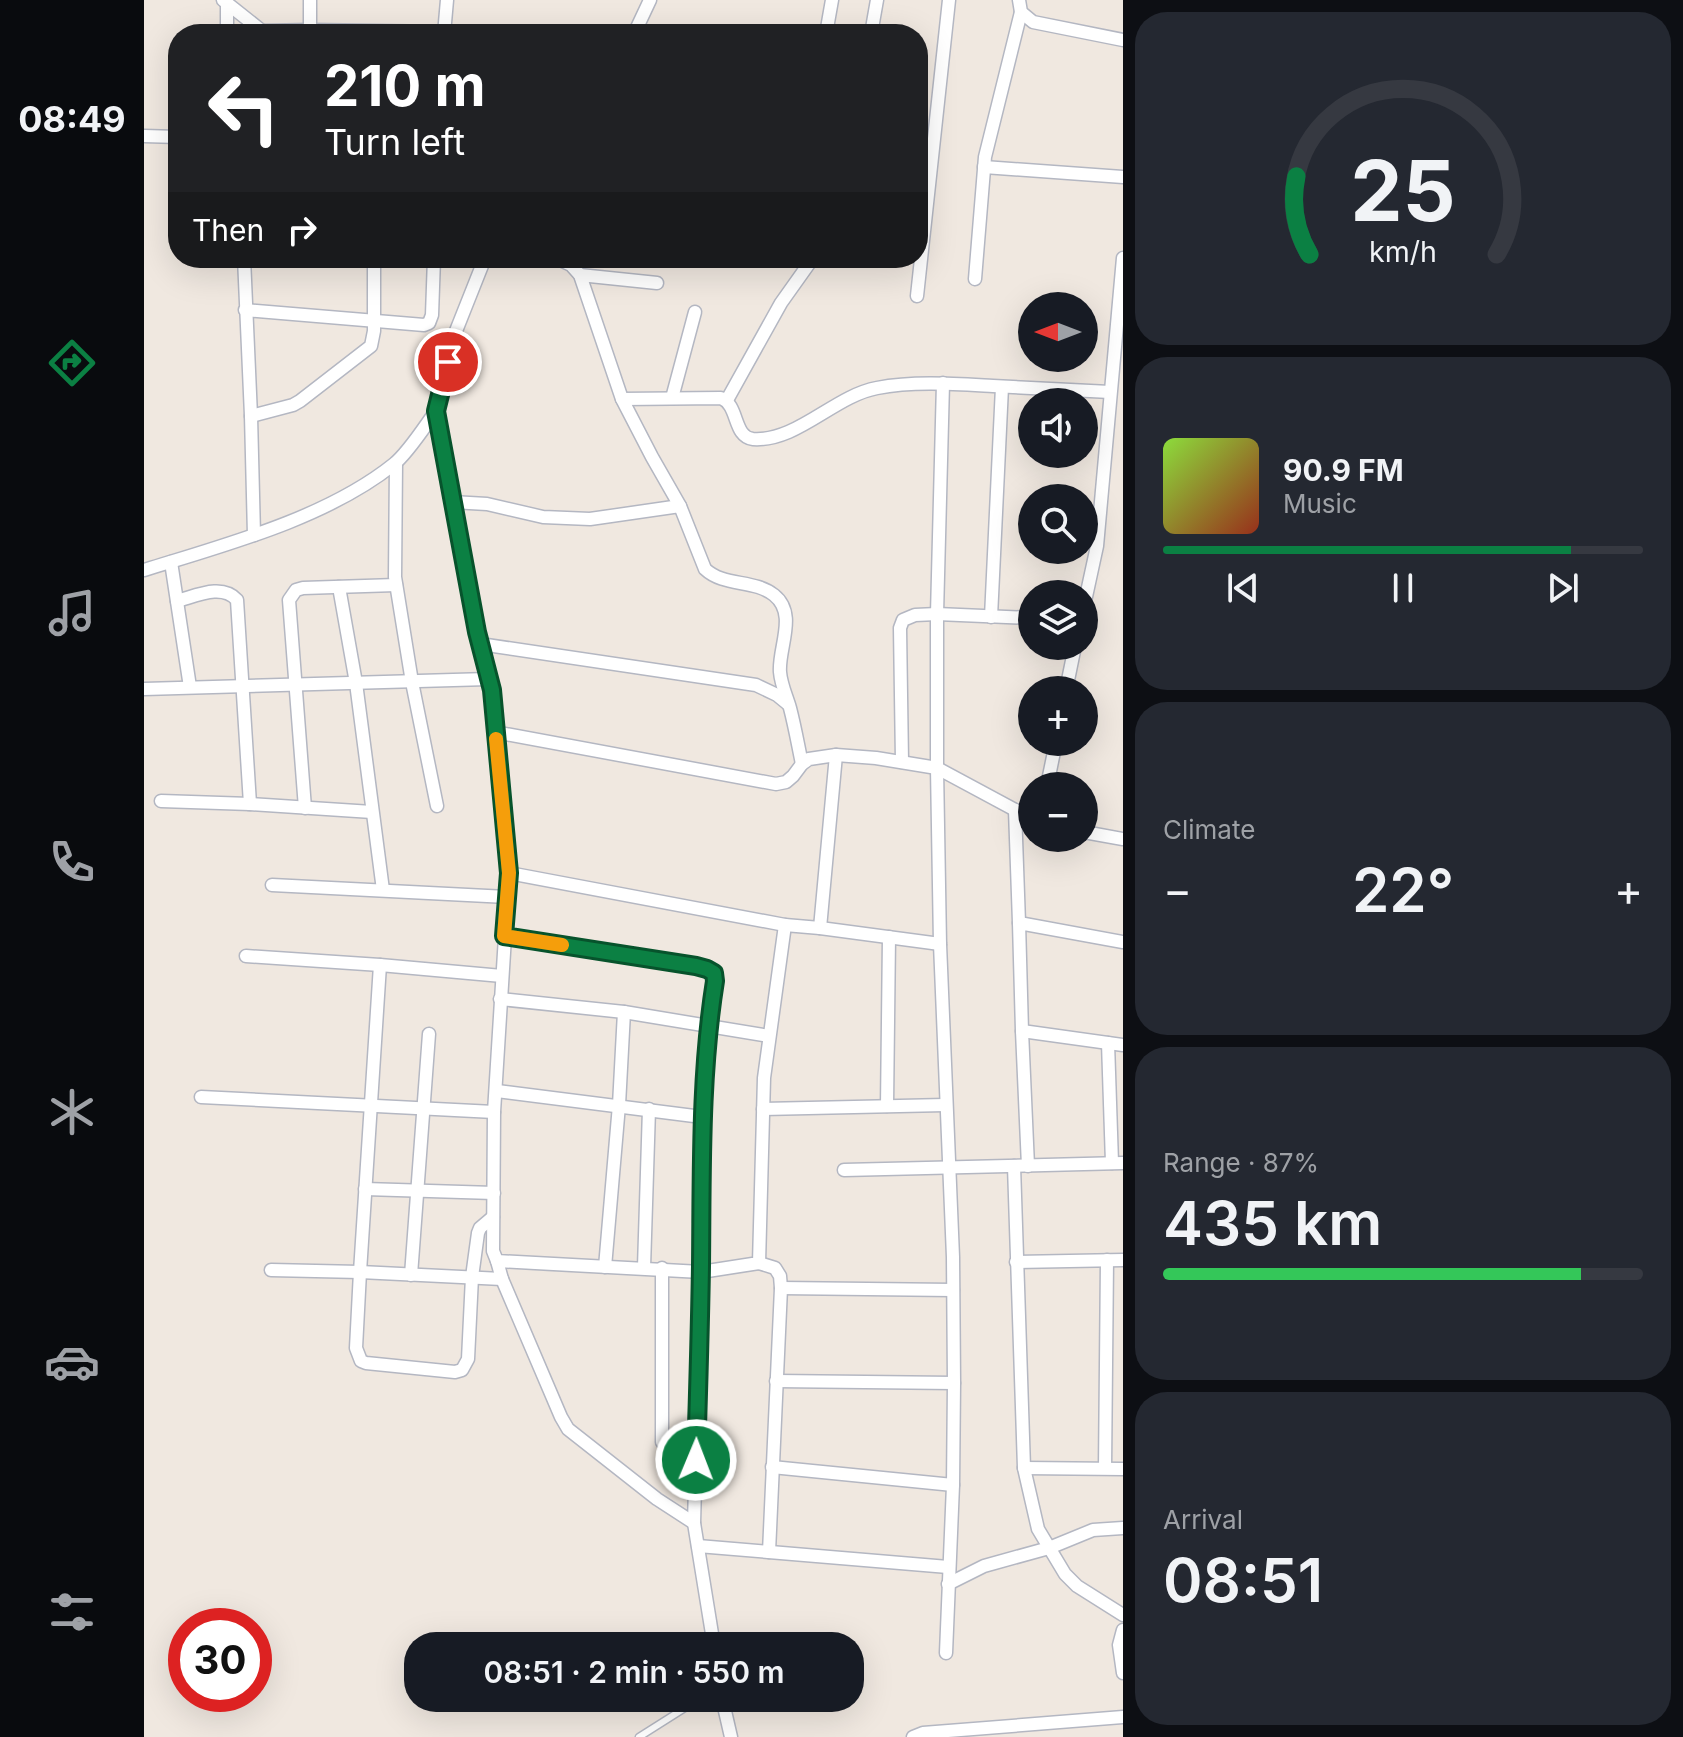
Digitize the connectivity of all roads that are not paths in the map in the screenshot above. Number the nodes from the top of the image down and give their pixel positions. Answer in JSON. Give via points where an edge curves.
{"nodes":[{"id":1,"x":310,"y":0,"type":"edge"},
{"id":2,"x":447,"y":0,"type":"edge"},
{"id":3,"x":650,"y":0,"type":"edge"},
{"id":4,"x":832,"y":0,"type":"edge"},
{"id":5,"x":877,"y":0,"type":"edge"},
{"id":6,"x":949,"y":0,"type":"edge"},
{"id":7,"x":225,"y":2,"type":"edge"},
{"id":8,"x":1020,"y":6,"type":"edge"},
{"id":9,"x":226,"y":24,"type":"edge"},
{"id":10,"x":252,"y":24,"type":"edge"},
{"id":11,"x":310,"y":24,"type":"edge"},
{"id":12,"x":445,"y":24,"type":"edge"},
{"id":13,"x":639,"y":24,"type":"edge"},
{"id":14,"x":828,"y":24,"type":"edge"},
{"id":15,"x":873,"y":24,"type":"edge"},
{"id":16,"x":1123,"y":40,"type":"edge"},
{"id":17,"x":144,"y":136,"type":"edge"},
{"id":18,"x":168,"y":137,"type":"edge"},
{"id":19,"x":984,"y":167,"type":"junction"},
{"id":20,"x":1123,"y":177,"type":"edge"},
{"id":21,"x":928,"y":194,"type":"edge"},
{"id":22,"x":1123,"y":258,"type":"edge"},
{"id":23,"x":244,"y":268,"type":"edge"},
{"id":24,"x":374,"y":268,"type":"edge"},
{"id":25,"x":434,"y":268,"type":"edge"},
{"id":26,"x":481,"y":268,"type":"edge"},
{"id":27,"x":574,"y":268,"type":"edge"},
{"id":28,"x":806,"y":268,"type":"edge"},
{"id":29,"x":920,"y":268,"type":"edge"},
{"id":30,"x":580,"y":275,"type":"junction"},
{"id":31,"x":975,"y":279,"type":"dead end"},
{"id":32,"x":657,"y":283,"type":"dead end"},
{"id":33,"x":917,"y":296,"type":"dead end"},
{"id":34,"x":245,"y":310,"type":"junction"},
{"id":35,"x":695,"y":312,"type":"dead end"},
{"id":36,"x":374,"y":321,"type":"junction"},
{"id":37,"x":943,"y":383,"type":"junction"},
{"id":38,"x":1002,"y":387,"type":"junction"},
{"id":39,"x":1110,"y":392,"type":"junction"},
{"id":40,"x":672,"y":398,"type":"junction"},
{"id":41,"x":622,"y":399,"type":"junction"},
{"id":42,"x":727,"y":400,"type":"junction"},
{"id":43,"x":436,"y":411,"type":"junction"},
{"id":44,"x":251,"y":416,"type":"junction"},
{"id":45,"x":396,"y":463,"type":"junction"},
{"id":46,"x":452,"y":502,"type":"junction"},
{"id":47,"x":680,"y":506,"type":"junction"},
{"id":48,"x":254,"y":535,"type":"junction"},
{"id":49,"x":171,"y":562,"type":"junction"},
{"id":50,"x":144,"y":570,"type":"edge"},
{"id":51,"x":1090,"y":580,"type":"edge"},
{"id":52,"x":396,"y":585,"type":"junction"},
{"id":53,"x":339,"y":587,"type":"junction"},
{"id":54,"x":177,"y":601,"type":"junction"},
{"id":55,"x":937,"y":614,"type":"junction"},
{"id":56,"x":991,"y":617,"type":"junction"},
{"id":57,"x":1018,"y":618,"type":"edge"},
{"id":58,"x":480,"y":644,"type":"junction"},
{"id":59,"x":488,"y":679,"type":"junction"},
{"id":60,"x":412,"y":682,"type":"junction"},
{"id":61,"x":356,"y":683,"type":"junction"},
{"id":62,"x":294,"y":684,"type":"junction"},
{"id":63,"x":241,"y":686,"type":"junction"},
{"id":64,"x":190,"y":687,"type":"junction"},
{"id":65,"x":144,"y":689,"type":"edge"},
{"id":66,"x":790,"y":706,"type":"junction"},
{"id":67,"x":495,"y":732,"type":"junction"},
{"id":68,"x":836,"y":755,"type":"junction"},
{"id":69,"x":902,"y":762,"type":"junction"},
{"id":70,"x":802,"y":764,"type":"junction"},
{"id":71,"x":937,"y":768,"type":"junction"},
{"id":72,"x":161,"y":801,"type":"dead end"},
{"id":73,"x":250,"y":804,"type":"junction"},
{"id":74,"x":437,"y":806,"type":"dead end"},
{"id":75,"x":305,"y":808,"type":"junction"},
{"id":76,"x":1015,"y":810,"type":"junction"},
{"id":77,"x":372,"y":812,"type":"junction"},
{"id":78,"x":1018,"y":812,"type":"edge"},
{"id":79,"x":1098,"y":835,"type":"edge"},
{"id":80,"x":1123,"y":839,"type":"edge"},
{"id":81,"x":509,"y":873,"type":"junction"},
{"id":82,"x":272,"y":885,"type":"dead end"},
{"id":83,"x":383,"y":890,"type":"junction"},
{"id":84,"x":507,"y":897,"type":"junction"},
{"id":85,"x":1019,"y":923,"type":"junction"},
{"id":86,"x":785,"y":925,"type":"junction"},
{"id":87,"x":820,"y":928,"type":"junction"},
{"id":88,"x":504,"y":936,"type":"junction"},
{"id":89,"x":889,"y":937,"type":"junction"},
{"id":90,"x":1123,"y":942,"type":"edge"},
{"id":91,"x":940,"y":944,"type":"junction"},
{"id":92,"x":246,"y":956,"type":"dead end"},
{"id":93,"x":380,"y":965,"type":"junction"},
{"id":94,"x":502,"y":976,"type":"junction"},
{"id":95,"x":500,"y":999,"type":"junction"},
{"id":96,"x":624,"y":1012,"type":"junction"},
{"id":97,"x":708,"y":1027,"type":"junction"},
{"id":98,"x":1022,"y":1031,"type":"junction"},
{"id":99,"x":429,"y":1034,"type":"dead end"},
{"id":100,"x":769,"y":1036,"type":"junction"},
{"id":101,"x":1108,"y":1043,"type":"junction"},
{"id":102,"x":1123,"y":1045,"type":"edge"},
{"id":103,"x":497,"y":1091,"type":"junction"},
{"id":104,"x":201,"y":1097,"type":"dead end"},
{"id":105,"x":371,"y":1105,"type":"junction"},
{"id":106,"x":619,"y":1105,"type":"junction"},
{"id":107,"x":945,"y":1105,"type":"junction"},
{"id":108,"x":887,"y":1106,"type":"junction"},
{"id":109,"x":423,"y":1108,"type":"junction"},
{"id":110,"x":649,"y":1109,"type":"junction"},
{"id":111,"x":763,"y":1109,"type":"junction"},
{"id":112,"x":494,"y":1112,"type":"junction"},
{"id":113,"x":702,"y":1117,"type":"junction"},
{"id":114,"x":1117,"y":1163,"type":"edge"},
{"id":115,"x":1021,"y":1166,"type":"junction"},
{"id":116,"x":949,"y":1167,"type":"junction"},
{"id":117,"x":844,"y":1170,"type":"dead end"},
{"id":118,"x":365,"y":1189,"type":"junction"},
{"id":119,"x":417,"y":1190,"type":"junction"},
{"id":120,"x":494,"y":1193,"type":"junction"},
{"id":121,"x":493,"y":1217,"type":"junction"},
{"id":122,"x":1107,"y":1260,"type":"junction"},
{"id":123,"x":1123,"y":1260,"type":"edge"},
{"id":124,"x":497,"y":1261,"type":"junction"},
{"id":125,"x":1016,"y":1262,"type":"junction"},
{"id":126,"x":759,"y":1263,"type":"junction"},
{"id":127,"x":605,"y":1267,"type":"junction"},
{"id":128,"x":644,"y":1267,"type":"junction"},
{"id":129,"x":662,"y":1268,"type":"junction"},
{"id":130,"x":271,"y":1270,"type":"dead end"},
{"id":131,"x":360,"y":1272,"type":"junction"},
{"id":132,"x":701,"y":1272,"type":"junction"},
{"id":133,"x":411,"y":1275,"type":"junction"},
{"id":134,"x":472,"y":1277,"type":"junction"},
{"id":135,"x":502,"y":1279,"type":"junction"},
{"id":136,"x":781,"y":1288,"type":"junction"},
{"id":137,"x":953,"y":1290,"type":"junction"},
{"id":138,"x":776,"y":1381,"type":"junction"},
{"id":139,"x":954,"y":1383,"type":"junction"},
{"id":140,"x":662,"y":1442,"type":"dead end"},
{"id":141,"x":772,"y":1467,"type":"junction"},
{"id":142,"x":1024,"y":1468,"type":"junction"},
{"id":143,"x":1105,"y":1468,"type":"junction"},
{"id":144,"x":1123,"y":1469,"type":"edge"},
{"id":145,"x":953,"y":1485,"type":"junction"},
{"id":146,"x":694,"y":1523,"type":"junction"},
{"id":147,"x":1123,"y":1528,"type":"edge"},
{"id":148,"x":698,"y":1546,"type":"junction"},
{"id":149,"x":1049,"y":1548,"type":"junction"},
{"id":150,"x":769,"y":1552,"type":"junction"},
{"id":151,"x":948,"y":1567,"type":"junction"},
{"id":152,"x":948,"y":1584,"type":"junction"},
{"id":153,"x":1123,"y":1615,"type":"edge"},
{"id":154,"x":1123,"y":1630,"type":"edge"},
{"id":155,"x":712,"y":1632,"type":"edge"},
{"id":156,"x":946,"y":1653,"type":"dead end"},
{"id":157,"x":1123,"y":1673,"type":"edge"},
{"id":158,"x":679,"y":1712,"type":"edge"},
{"id":159,"x":725,"y":1712,"type":"edge"},
{"id":160,"x":1123,"y":1717,"type":"edge"},
{"id":161,"x":639,"y":1737,"type":"edge"},
{"id":162,"x":731,"y":1737,"type":"edge"},
{"id":163,"x":913,"y":1737,"type":"edge"}],
"edges":[{"from":1,"to":11,"type":"street"},
{"from":2,"to":12,"type":"street"},
{"from":3,"to":13,"type":"street"},
{"from":4,"to":14,"type":"street"},
{"from":5,"to":15,"type":"street"},
{"from":6,"to":21,"type":"street"},
{"from":7,"to":9,"type":"street"},
{"from":7,"to":10,"type":"street"},
{"from":8,"to":16,"type":"street","via":[[1033,22]]},
{"from":8,"to":19,"type":"street"},
{"from":17,"to":18,"type":"street"},
{"from":19,"to":20,"type":"street"},
{"from":19,"to":31,"type":"street"},
{"from":22,"to":39,"type":"street"},
{"from":23,"to":34,"type":"street"},
{"from":24,"to":36,"type":"street"},
{"from":25,"to":36,"type":"street","via":[[429,323]]},
{"from":26,"to":43,"type":"street","via":[[454,336]]},
{"from":27,"to":30,"type":"street"},
{"from":28,"to":42,"type":"street"},
{"from":29,"to":33,"type":"street"},
{"from":30,"to":32,"type":"street"},
{"from":30,"to":41,"type":"street"},
{"from":34,"to":36,"type":"street"},
{"from":34,"to":44,"type":"street"},
{"from":35,"to":40,"type":"street"},
{"from":36,"to":44,"type":"street","via":[[371,346],[318,388],[293,405]]},
{"from":37,"to":38,"type":"street"},
{"from":37,"to":42,"type":"street","via":[[858,393],[786,432],[754,439],[742,433]]},
{"from":37,"to":55,"type":"street"},
{"from":38,"to":39,"type":"street"},
{"from":38,"to":56,"type":"street"},
{"from":39,"to":51,"type":"street"},
{"from":40,"to":41,"type":"street"},
{"from":40,"to":42,"type":"street"},
{"from":41,"to":47,"type":"street"},
{"from":43,"to":45,"type":"street"},
{"from":43,"to":46,"type":"street"},
{"from":44,"to":48,"type":"street"},
{"from":45,"to":48,"type":"street","via":[[342,498]]},
{"from":45,"to":52,"type":"street"},
{"from":46,"to":47,"type":"street","via":[[590,519]]},
{"from":46,"to":58,"type":"street"},
{"from":47,"to":66,"type":"street","via":[[712,576],[764,589],[781,603],[786,630],[780,673]]},
{"from":48,"to":49,"type":"street"},
{"from":49,"to":50,"type":"street"},
{"from":49,"to":54,"type":"street"},
{"from":52,"to":53,"type":"street"},
{"from":52,"to":60,"type":"street"},
{"from":53,"to":61,"type":"street"},
{"from":53,"to":62,"type":"street","via":[[296,590],[289,600]]},
{"from":54,"to":63,"type":"street","via":[[215,591],[237,600]]},
{"from":54,"to":64,"type":"street"},
{"from":55,"to":56,"type":"street"},
{"from":55,"to":69,"type":"street","via":[[915,615],[903,620],[900,628]]},
{"from":55,"to":71,"type":"street"},
{"from":56,"to":57,"type":"street"},
{"from":58,"to":59,"type":"street"},
{"from":58,"to":66,"type":"street","via":[[756,685]]},
{"from":59,"to":60,"type":"street"},
{"from":59,"to":67,"type":"street"},
{"from":60,"to":61,"type":"street"},
{"from":60,"to":74,"type":"street"},
{"from":61,"to":62,"type":"street"},
{"from":61,"to":77,"type":"street"},
{"from":62,"to":63,"type":"street"},
{"from":62,"to":75,"type":"street"},
{"from":63,"to":64,"type":"street"},
{"from":63,"to":73,"type":"street"},
{"from":64,"to":65,"type":"street"},
{"from":66,"to":70,"type":"street"},
{"from":67,"to":70,"type":"street","via":[[776,784],[786,782]]},
{"from":67,"to":81,"type":"street"},
{"from":68,"to":69,"type":"street"},
{"from":68,"to":70,"type":"street"},
{"from":68,"to":87,"type":"street"},
{"from":69,"to":71,"type":"street"},
{"from":71,"to":76,"type":"street"},
{"from":71,"to":91,"type":"street"},
{"from":72,"to":73,"type":"street"},
{"from":73,"to":75,"type":"street"},
{"from":75,"to":77,"type":"street"},
{"from":76,"to":78,"type":"street"},
{"from":76,"to":85,"type":"street"},
{"from":77,"to":83,"type":"street"},
{"from":79,"to":80,"type":"street"},
{"from":81,"to":84,"type":"street"},
{"from":81,"to":86,"type":"street"},
{"from":82,"to":83,"type":"street"},
{"from":83,"to":84,"type":"street"},
{"from":84,"to":88,"type":"street"},
{"from":85,"to":90,"type":"street"},
{"from":85,"to":98,"type":"street"},
{"from":86,"to":87,"type":"street"},
{"from":86,"to":100,"type":"street"},
{"from":87,"to":89,"type":"street"},
{"from":88,"to":94,"type":"street"},
{"from":88,"to":97,"type":"street","via":[[707,969],[715,981]]},
{"from":89,"to":91,"type":"street"},
{"from":89,"to":108,"type":"street"},
{"from":91,"to":107,"type":"street"},
{"from":92,"to":93,"type":"street"},
{"from":93,"to":94,"type":"street"},
{"from":93,"to":105,"type":"street"},
{"from":94,"to":95,"type":"street"},
{"from":95,"to":96,"type":"street"},
{"from":95,"to":103,"type":"street"},
{"from":96,"to":97,"type":"street"},
{"from":96,"to":106,"type":"street"},
{"from":97,"to":100,"type":"street"},
{"from":97,"to":113,"type":"street"},
{"from":98,"to":101,"type":"street"},
{"from":98,"to":115,"type":"street"},
{"from":99,"to":109,"type":"street"},
{"from":100,"to":111,"type":"street"},
{"from":101,"to":102,"type":"street"},
{"from":101,"to":114,"type":"street"},
{"from":103,"to":106,"type":"street"},
{"from":103,"to":112,"type":"street"},
{"from":104,"to":105,"type":"street"},
{"from":105,"to":109,"type":"street"},
{"from":105,"to":118,"type":"street"},
{"from":106,"to":110,"type":"street"},
{"from":106,"to":127,"type":"street"},
{"from":107,"to":108,"type":"street"},
{"from":107,"to":116,"type":"street"},
{"from":108,"to":111,"type":"street"},
{"from":109,"to":112,"type":"street"},
{"from":109,"to":119,"type":"street"},
{"from":110,"to":113,"type":"street"},
{"from":110,"to":128,"type":"street"},
{"from":111,"to":126,"type":"street"},
{"from":112,"to":120,"type":"street"},
{"from":113,"to":132,"type":"street"},
{"from":114,"to":115,"type":"street"},
{"from":115,"to":116,"type":"street"},
{"from":115,"to":125,"type":"street"},
{"from":116,"to":117,"type":"street"},
{"from":116,"to":137,"type":"street"},
{"from":118,"to":119,"type":"street"},
{"from":118,"to":131,"type":"street"},
{"from":119,"to":120,"type":"street"},
{"from":119,"to":133,"type":"street"},
{"from":120,"to":121,"type":"street"},
{"from":121,"to":124,"type":"street"},
{"from":121,"to":134,"type":"street","via":[[478,1233]]},
{"from":122,"to":123,"type":"street"},
{"from":122,"to":125,"type":"street"},
{"from":122,"to":143,"type":"street"},
{"from":124,"to":127,"type":"street"},
{"from":124,"to":135,"type":"street"},
{"from":125,"to":142,"type":"street"},
{"from":126,"to":132,"type":"street"},
{"from":126,"to":136,"type":"street","via":[[775,1268]]},
{"from":127,"to":128,"type":"street"},
{"from":128,"to":129,"type":"street"},
{"from":129,"to":132,"type":"street"},
{"from":129,"to":140,"type":"street"},
{"from":130,"to":131,"type":"street"},
{"from":131,"to":133,"type":"street"},
{"from":131,"to":134,"type":"street","via":[[356,1348],[361,1361],[455,1372],[468,1359]]},
{"from":132,"to":146,"type":"street"},
{"from":133,"to":134,"type":"street"},
{"from":134,"to":135,"type":"street"},
{"from":135,"to":146,"type":"street","via":[[568,1429]]},
{"from":136,"to":137,"type":"street"},
{"from":136,"to":138,"type":"street"},
{"from":137,"to":139,"type":"street"},
{"from":138,"to":139,"type":"street"},
{"from":138,"to":141,"type":"street"},
{"from":139,"to":145,"type":"street"},
{"from":141,"to":145,"type":"street"},
{"from":141,"to":150,"type":"street"},
{"from":142,"to":143,"type":"street"},
{"from":142,"to":149,"type":"street","via":[[1038,1529]]},
{"from":143,"to":144,"type":"street"},
{"from":145,"to":151,"type":"street"},
{"from":146,"to":148,"type":"street"},
{"from":147,"to":149,"type":"street","via":[[1093,1530]]},
{"from":148,"to":150,"type":"street"},
{"from":148,"to":155,"type":"street"},
{"from":149,"to":152,"type":"street","via":[[984,1566]]},
{"from":149,"to":153,"type":"street","via":[[1071,1580]]},
{"from":150,"to":151,"type":"street"},
{"from":151,"to":152,"type":"street"},
{"from":152,"to":156,"type":"street"},
{"from":154,"to":157,"type":"street"},
{"from":158,"to":161,"type":"lane"},
{"from":159,"to":162,"type":"street"},
{"from":160,"to":163,"type":"street"}]}
